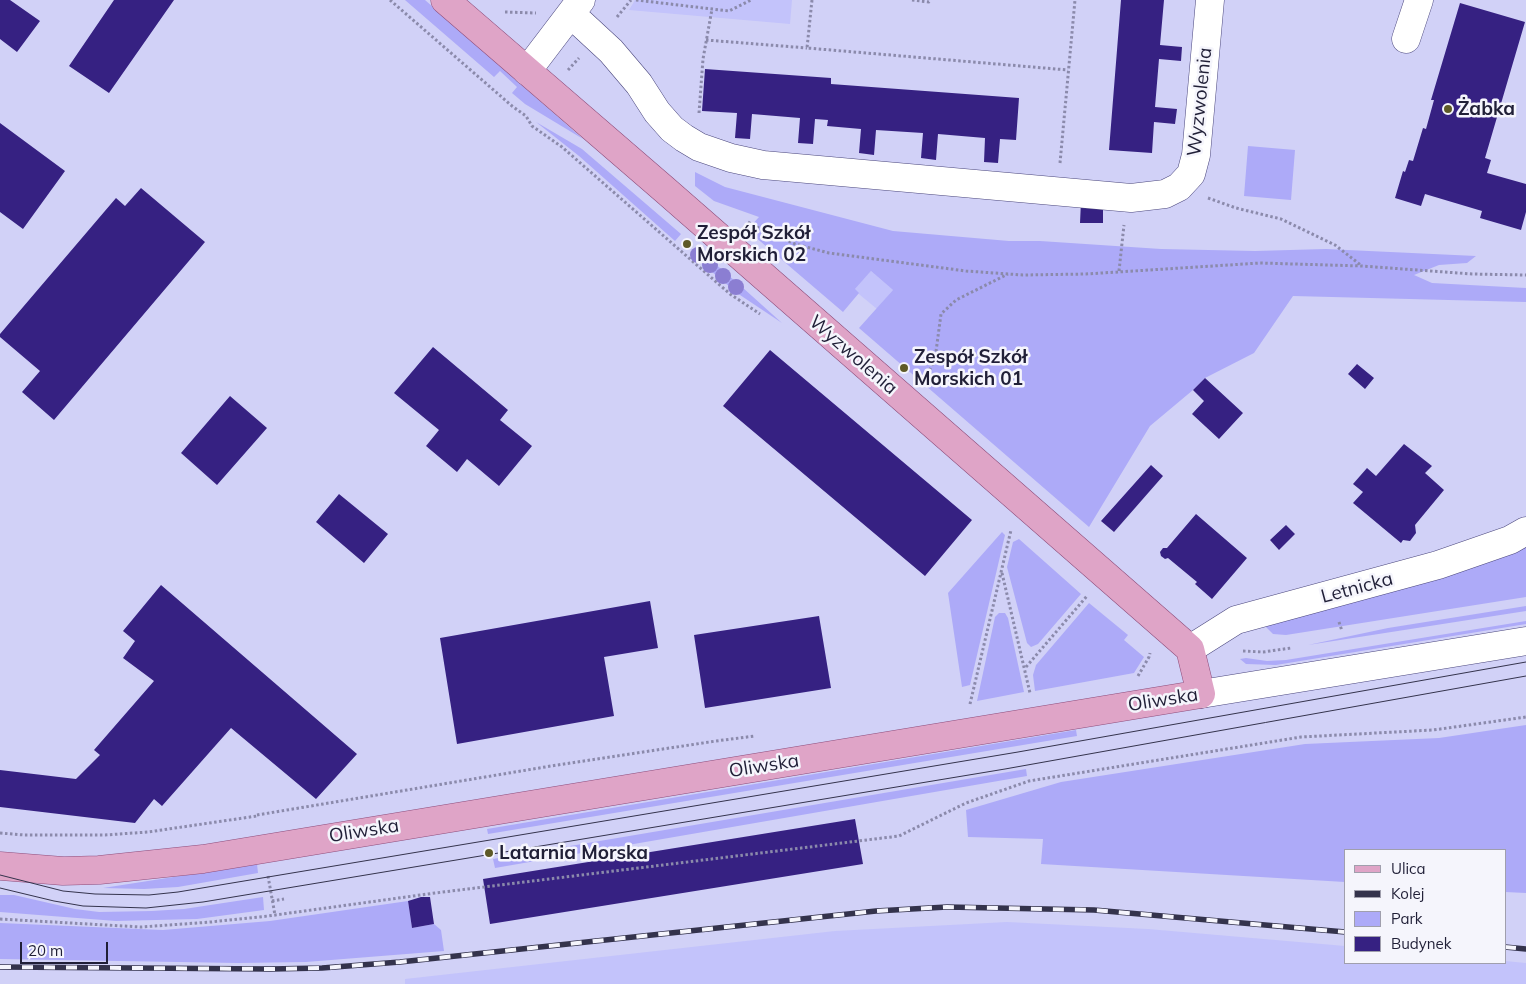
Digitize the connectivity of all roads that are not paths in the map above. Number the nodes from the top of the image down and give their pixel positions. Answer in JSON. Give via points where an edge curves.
{"nodes":[{"id":1,"x":445,"y":0,"type":"edge"},
{"id":2,"x":1210,"y":0,"type":"edge"},
{"id":3,"x":1418,"y":0,"type":"edge"},
{"id":4,"x":576,"y":7,"type":"edge"},
{"id":5,"x":1406,"y":39,"type":"dead end"},
{"id":6,"x":527,"y":71,"type":"junction"},
{"id":7,"x":1526,"y":531,"type":"edge"},
{"id":8,"x":1526,"y":641,"type":"edge"},
{"id":9,"x":1190,"y":649,"type":"junction"},
{"id":10,"x":1201,"y":694,"type":"junction"},
{"id":11,"x":0,"y":866,"type":"edge"}],
"edges":[{"from":1,"to":6,"type":"main road","name":"Wyzwolenia"},
{"from":2,"to":4,"type":"street","name":"Wyzwolenia","via":[[1196,155],[1190,174],[1165,194],[1128,198],[763,165],[699,147],[672,129],[657,112],[639,84]]},
{"from":3,"to":5,"type":"street"},
{"from":4,"to":6,"type":"street"},
{"from":6,"to":9,"type":"main road","name":"Wyzwolenia"},
{"from":7,"to":9,"type":"street","name":"Letnicka","via":[[1510,540],[1438,565],[1236,620]]},
{"from":8,"to":10,"type":"street","name":"Oliwska"},
{"from":9,"to":10,"type":"main road"},
{"from":10,"to":11,"type":"main road","name":"Oliwska","via":[[203,859],[99,870]]}]}
